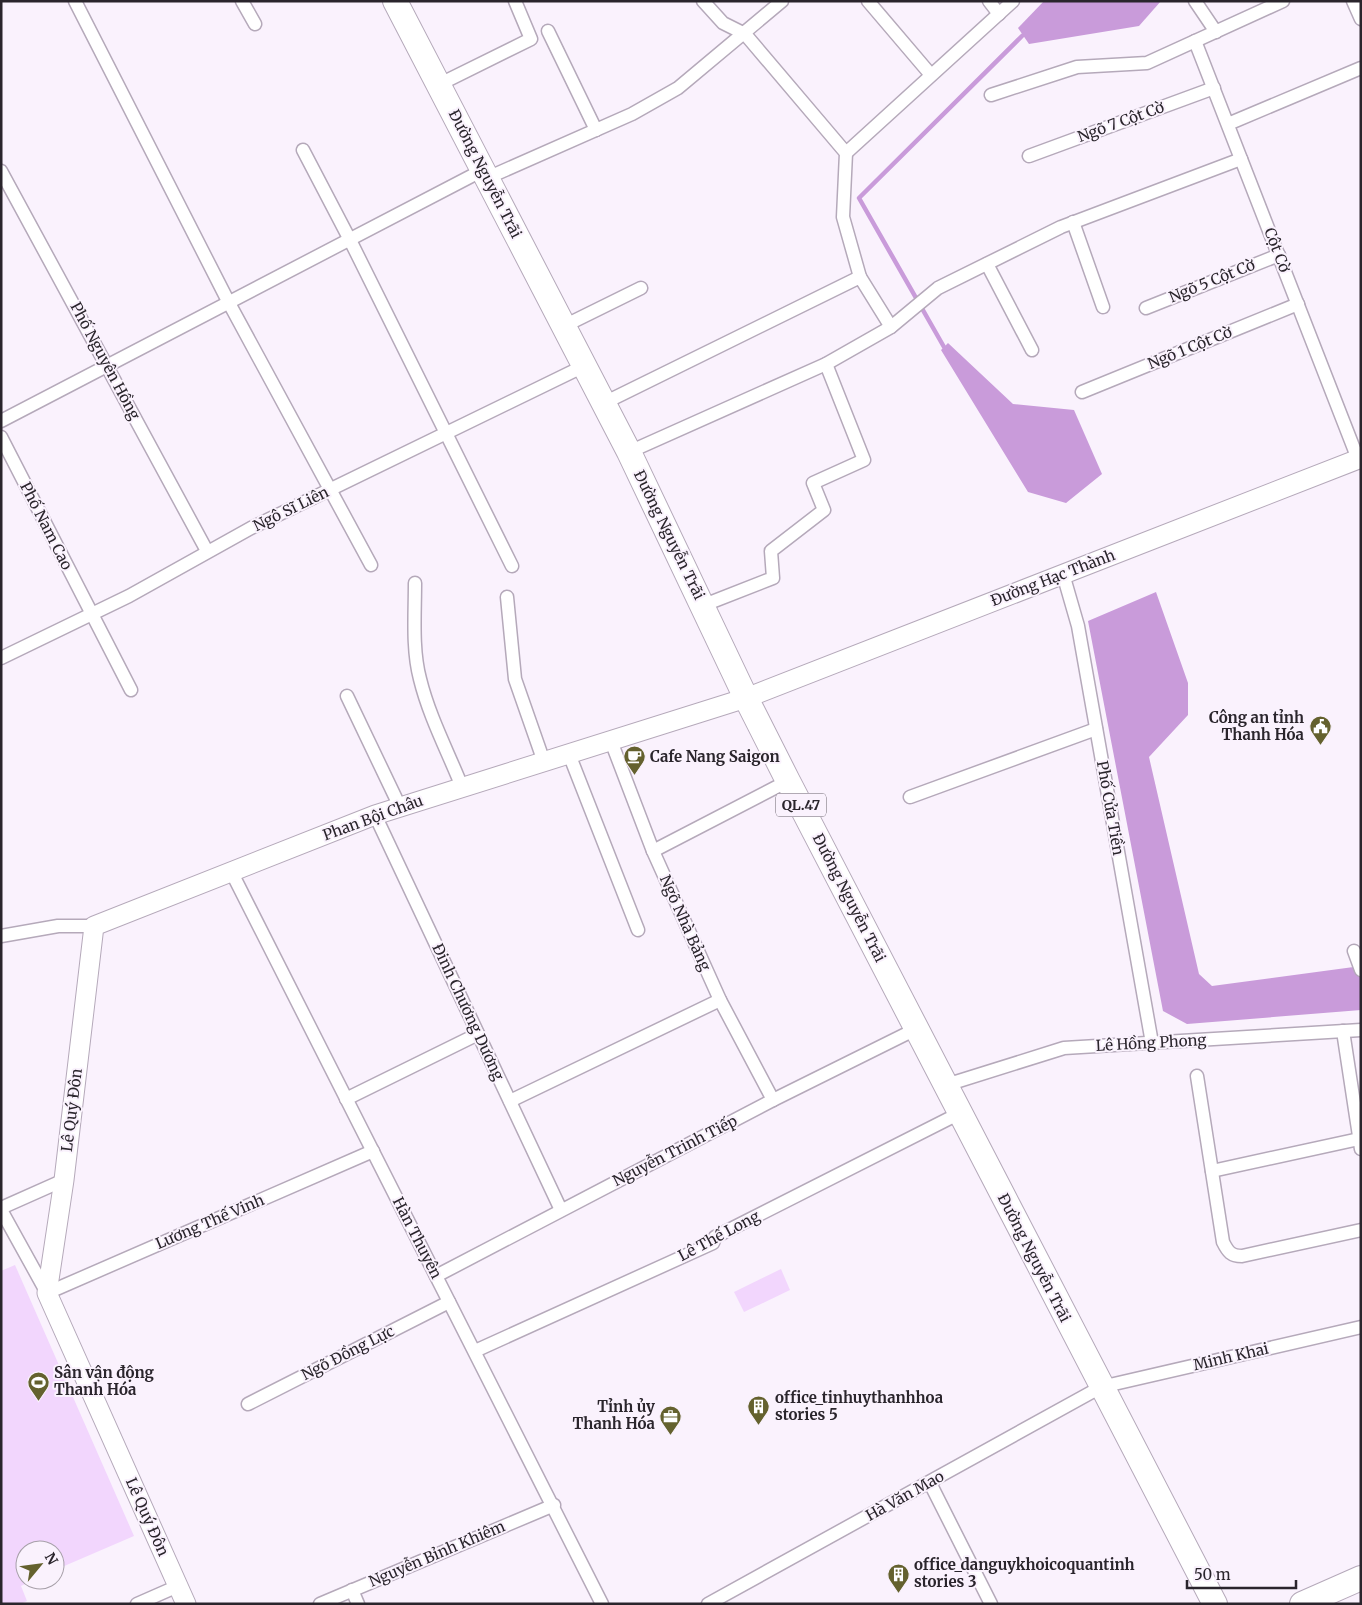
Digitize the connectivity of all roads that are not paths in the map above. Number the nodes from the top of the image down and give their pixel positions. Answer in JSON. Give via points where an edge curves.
{"nodes":[{"id":1,"x":75,"y":1,"type":"edge"},
{"id":2,"x":242,"y":1,"type":"edge"},
{"id":3,"x":395,"y":1,"type":"edge"},
{"id":4,"x":514,"y":1,"type":"edge"},
{"id":5,"x":703,"y":1,"type":"edge"},
{"id":6,"x":782,"y":1,"type":"edge"},
{"id":7,"x":868,"y":1,"type":"edge"},
{"id":8,"x":989,"y":1,"type":"edge"},
{"id":9,"x":1013,"y":1,"type":"edge"},
{"id":10,"x":1195,"y":1,"type":"edge"},
{"id":11,"x":1283,"y":1,"type":"edge"},
{"id":12,"x":1353,"y":1,"type":"edge"},
{"id":13,"x":999,"y":14,"type":"junction"},
{"id":14,"x":1361,"y":20,"type":"edge"},
{"id":15,"x":255,"y":24,"type":"dead end"},
{"id":16,"x":548,"y":31,"type":"dead end"},
{"id":17,"x":1216,"y":32,"type":"junction"},
{"id":18,"x":745,"y":34,"type":"junction"},
{"id":19,"x":1195,"y":41,"type":"junction"},
{"id":20,"x":1361,"y":68,"type":"edge"},
{"id":21,"x":931,"y":75,"type":"junction"},
{"id":22,"x":438,"y":85,"type":"junction"},
{"id":23,"x":1214,"y":88,"type":"junction"},
{"id":24,"x":991,"y":95,"type":"dead end"},
{"id":25,"x":1228,"y":124,"type":"junction"},
{"id":26,"x":596,"y":130,"type":"junction"},
{"id":27,"x":303,"y":150,"type":"dead end"},
{"id":28,"x":846,"y":152,"type":"junction"},
{"id":29,"x":1029,"y":156,"type":"dead end"},
{"id":30,"x":1241,"y":159,"type":"junction"},
{"id":31,"x":1,"y":171,"type":"edge"},
{"id":32,"x":485,"y":174,"type":"junction"},
{"id":33,"x":1073,"y":222,"type":"junction"},
{"id":34,"x":350,"y":240,"type":"junction"},
{"id":35,"x":1279,"y":255,"type":"junction"},
{"id":36,"x":987,"y":264,"type":"junction"},
{"id":37,"x":860,"y":277,"type":"junction"},
{"id":38,"x":640,"y":288,"type":"dead end"},
{"id":39,"x":229,"y":303,"type":"junction"},
{"id":40,"x":1298,"y":304,"type":"junction"},
{"id":41,"x":1103,"y":307,"type":"dead end"},
{"id":42,"x":1146,"y":308,"type":"dead end"},
{"id":43,"x":564,"y":326,"type":"junction"},
{"id":44,"x":891,"y":328,"type":"junction"},
{"id":45,"x":1032,"y":350,"type":"dead end"},
{"id":46,"x":826,"y":364,"type":"junction"},
{"id":47,"x":108,"y":366,"type":"junction"},
{"id":48,"x":584,"y":366,"type":"junction"},
{"id":49,"x":1082,"y":392,"type":"dead end"},
{"id":50,"x":604,"y":403,"type":"junction"},
{"id":51,"x":1,"y":421,"type":"edge"},
{"id":52,"x":446,"y":432,"type":"junction"},
{"id":53,"x":1,"y":438,"type":"edge"},
{"id":54,"x":629,"y":452,"type":"junction"},
{"id":55,"x":1360,"y":459,"type":"edge"},
{"id":56,"x":330,"y":490,"type":"junction"},
{"id":57,"x":207,"y":551,"type":"junction"},
{"id":58,"x":371,"y":565,"type":"dead end"},
{"id":59,"x":512,"y":566,"type":"dead end"},
{"id":60,"x":1064,"y":574,"type":"junction"},
{"id":61,"x":415,"y":583,"type":"dead end"},
{"id":62,"x":507,"y":596,"type":"dead end"},
{"id":63,"x":704,"y":605,"type":"junction"},
{"id":64,"x":92,"y":615,"type":"junction"},
{"id":65,"x":1,"y":658,"type":"edge"},
{"id":66,"x":130,"y":690,"type":"dead end"},
{"id":67,"x":347,"y":696,"type":"dead end"},
{"id":68,"x":746,"y":698,"type":"junction"},
{"id":69,"x":1096,"y":729,"type":"junction"},
{"id":70,"x":611,"y":740,"type":"junction"},
{"id":71,"x":570,"y":754,"type":"junction"},
{"id":72,"x":544,"y":762,"type":"junction"},
{"id":73,"x":788,"y":780,"type":"junction"},
{"id":74,"x":462,"y":787,"type":"junction"},
{"id":75,"x":910,"y":797,"type":"dead end"},
{"id":76,"x":400,"y":807,"type":"junction"},
{"id":77,"x":375,"y":815,"type":"junction"},
{"id":78,"x":653,"y":851,"type":"junction"},
{"id":79,"x":232,"y":873,"type":"junction"},
{"id":80,"x":94,"y":926,"type":"junction"},
{"id":81,"x":638,"y":930,"type":"dead end"},
{"id":82,"x":1,"y":936,"type":"edge"},
{"id":83,"x":1354,"y":951,"type":"dead end"},
{"id":84,"x":1361,"y":970,"type":"edge"},
{"id":85,"x":720,"y":1000,"type":"junction"},
{"id":86,"x":916,"y":1029,"type":"junction"},
{"id":87,"x":1361,"y":1030,"type":"edge"},
{"id":88,"x":1343,"y":1031,"type":"junction"},
{"id":89,"x":478,"y":1034,"type":"junction"},
{"id":90,"x":1152,"y":1043,"type":"junction"},
{"id":91,"x":1197,"y":1076,"type":"dead end"},
{"id":92,"x":946,"y":1085,"type":"junction"},
{"id":93,"x":346,"y":1099,"type":"junction"},
{"id":94,"x":773,"y":1100,"type":"junction"},
{"id":95,"x":510,"y":1101,"type":"junction"},
{"id":96,"x":960,"y":1113,"type":"junction"},
{"id":97,"x":1360,"y":1144,"type":"edge"},
{"id":98,"x":373,"y":1151,"type":"junction"},
{"id":99,"x":1212,"y":1171,"type":"junction"},
{"id":100,"x":64,"y":1180,"type":"junction"},
{"id":101,"x":1,"y":1209,"type":"edge"},
{"id":102,"x":561,"y":1210,"type":"junction"},
{"id":103,"x":1361,"y":1230,"type":"edge"},
{"id":104,"x":436,"y":1276,"type":"junction"},
{"id":105,"x":47,"y":1292,"type":"junction"},
{"id":106,"x":449,"y":1302,"type":"junction"},
{"id":107,"x":1361,"y":1327,"type":"edge"},
{"id":108,"x":475,"y":1351,"type":"junction"},
{"id":109,"x":1101,"y":1387,"type":"junction"},
{"id":110,"x":248,"y":1404,"type":"dead end"},
{"id":111,"x":930,"y":1483,"type":"junction"},
{"id":112,"x":554,"y":1506,"type":"junction"},
{"id":113,"x":1361,"y":1578,"type":"edge"},
{"id":114,"x":178,"y":1586,"type":"junction"},
{"id":115,"x":352,"y":1590,"type":"junction"},
{"id":116,"x":137,"y":1604,"type":"edge"},
{"id":117,"x":186,"y":1604,"type":"edge"},
{"id":118,"x":320,"y":1604,"type":"edge"},
{"id":119,"x":358,"y":1604,"type":"edge"},
{"id":120,"x":602,"y":1604,"type":"edge"},
{"id":121,"x":708,"y":1604,"type":"edge"},
{"id":122,"x":991,"y":1604,"type":"edge"},
{"id":123,"x":1215,"y":1604,"type":"edge"},
{"id":124,"x":1302,"y":1604,"type":"edge"}],
"edges":[{"from":1,"to":39,"type":"street"},
{"from":2,"to":15,"type":"street"},
{"from":3,"to":22,"type":"highway","name":"Đường Nguyễn Trãi","number":"QL.47"},
{"from":4,"to":22,"type":"street","via":[[531,39]]},
{"from":5,"to":18,"type":"street","via":[[723,22]]},
{"from":6,"to":18,"type":"street"},
{"from":7,"to":21,"type":"street"},
{"from":8,"to":13,"type":"street"},
{"from":9,"to":13,"type":"street"},
{"from":10,"to":17,"type":"street"},
{"from":11,"to":17,"type":"street"},
{"from":12,"to":14,"type":"street"},
{"from":13,"to":21,"type":"street"},
{"from":16,"to":26,"type":"street"},
{"from":17,"to":19,"type":"street"},
{"from":18,"to":26,"type":"street","via":[[678,88]]},
{"from":18,"to":28,"type":"street"},
{"from":19,"to":23,"type":"street","name":"Cột Cờ"},
{"from":19,"to":24,"type":"street","via":[[1147,63],[1077,66]]},
{"from":20,"to":25,"type":"street"},
{"from":21,"to":28,"type":"street"},
{"from":22,"to":32,"type":"highway","name":"Đường Nguyễn Trãi","number":"QL.47"},
{"from":23,"to":25,"type":"street","name":"Cột Cờ"},
{"from":23,"to":29,"type":"street","name":"Ngõ 7 Cột Cờ"},
{"from":25,"to":30,"type":"street","name":"Cột Cờ"},
{"from":26,"to":32,"type":"street"},
{"from":27,"to":34,"type":"street"},
{"from":28,"to":37,"type":"street","via":[[843,217]]},
{"from":30,"to":33,"type":"street"},
{"from":30,"to":35,"type":"street","name":"Cột Cờ"},
{"from":31,"to":47,"type":"street","name":"Phố Nguyên Hồng"},
{"from":32,"to":34,"type":"street"},
{"from":32,"to":43,"type":"highway","name":"Đường Nguyễn Trãi","number":"QL.47"},
{"from":33,"to":36,"type":"street"},
{"from":33,"to":41,"type":"street"},
{"from":34,"to":39,"type":"street"},
{"from":34,"to":52,"type":"street"},
{"from":35,"to":40,"type":"street","name":"Cột Cờ"},
{"from":35,"to":42,"type":"street","name":"Ngõ 5 Cột Cờ"},
{"from":36,"to":44,"type":"street","via":[[938,288]]},
{"from":36,"to":45,"type":"street"},
{"from":37,"to":44,"type":"street"},
{"from":37,"to":50,"type":"street"},
{"from":38,"to":43,"type":"street"},
{"from":39,"to":47,"type":"street"},
{"from":39,"to":56,"type":"street"},
{"from":40,"to":49,"type":"street","name":"Ngõ 1 Cột Cờ"},
{"from":40,"to":55,"type":"street","name":"Cột Cờ"},
{"from":43,"to":48,"type":"highway","name":"Đường Nguyễn Trãi","number":"QL.47"},
{"from":44,"to":46,"type":"street"},
{"from":46,"to":54,"type":"street"},
{"from":46,"to":63,"type":"street","via":[[864,460],[813,483],[824,510],[771,551],[773,578]]},
{"from":47,"to":51,"type":"street"},
{"from":47,"to":57,"type":"street","name":"Phố Nguyên Hồng"},
{"from":48,"to":50,"type":"highway","name":"Đường Nguyễn Trãi","number":"QL.47"},
{"from":48,"to":52,"type":"street","name":"Ngô Sĩ Liên"},
{"from":50,"to":54,"type":"highway","name":"Đường Nguyễn Trãi","number":"QL.47"},
{"from":52,"to":56,"type":"street","name":"Ngô Sĩ Liên"},
{"from":52,"to":59,"type":"street"},
{"from":53,"to":64,"type":"street","name":"Phố Nam Cao"},
{"from":54,"to":63,"type":"highway","name":"Đường Nguyễn Trãi","number":"QL.47"},
{"from":55,"to":60,"type":"street","name":"Đường Hạc Thành"},
{"from":56,"to":57,"type":"street","name":"Ngô Sĩ Liên"},
{"from":56,"to":58,"type":"street"},
{"from":57,"to":64,"type":"street","name":"Ngô Sĩ Liên"},
{"from":60,"to":68,"type":"street","name":"Đường Hạc Thành"},
{"from":60,"to":69,"type":"street","name":"Phố Cửa Tiền","via":[[1078,626]]},
{"from":61,"to":74,"type":"street","via":[[419,678]]},
{"from":62,"to":72,"type":"street","via":[[515,679]]},
{"from":63,"to":68,"type":"highway","name":"Đường Nguyễn Trãi","number":"QL.47"},
{"from":64,"to":65,"type":"street","name":"Ngô Sĩ Liên"},
{"from":64,"to":66,"type":"street","name":"Phố Nam Cao"},
{"from":67,"to":76,"type":"street"},
{"from":68,"to":70,"type":"street","name":"Phan Bội Châu"},
{"from":68,"to":73,"type":"highway","name":"Đường Nguyễn Trãi","number":"QL.47"},
{"from":69,"to":75,"type":"street"},
{"from":69,"to":90,"type":"street","name":"Phố Cửa Tiền"},
{"from":70,"to":71,"type":"street","name":"Phan Bội Châu"},
{"from":70,"to":78,"type":"street","name":"Ngõ Nhà Bảng"},
{"from":71,"to":72,"type":"street","name":"Phan Bội Châu"},
{"from":71,"to":81,"type":"street"},
{"from":72,"to":74,"type":"street","name":"Phan Bội Châu"},
{"from":73,"to":78,"type":"street"},
{"from":73,"to":86,"type":"highway","name":"Đường Nguyễn Trãi","number":"QL.47"},
{"from":74,"to":76,"type":"street","name":"Phan Bội Châu"},
{"from":76,"to":77,"type":"street","name":"Phan Bội Châu"},
{"from":77,"to":79,"type":"street","name":"Phan Bội Châu"},
{"from":77,"to":89,"type":"street","name":"Đinh Chương Dương"},
{"from":78,"to":85,"type":"street","name":"Ngõ Nhà Bảng"},
{"from":79,"to":80,"type":"street","name":"Phan Bội Châu"},
{"from":79,"to":93,"type":"street","name":"Hàn Thuyên"},
{"from":80,"to":82,"type":"street","name":"Phan Bội Châu","via":[[58,926]]},
{"from":80,"to":100,"type":"street","name":"Lê Quý Đôn"},
{"from":83,"to":84,"type":"street"},
{"from":85,"to":94,"type":"street","name":"Ngõ Nhà Bảng"},
{"from":85,"to":95,"type":"street"},
{"from":86,"to":92,"type":"highway","name":"Đường Nguyễn Trãi","number":"QL.47"},
{"from":86,"to":94,"type":"street","name":"Nguyễn Trinh Tiếp"},
{"from":87,"to":88,"type":"street","name":"Lê Hồng Phong"},
{"from":88,"to":90,"type":"street","name":"Lê Hồng Phong"},
{"from":88,"to":97,"type":"street"},
{"from":89,"to":93,"type":"street"},
{"from":89,"to":95,"type":"street","name":"Đinh Chương Dương"},
{"from":90,"to":92,"type":"street","name":"Lê Hồng Phong","via":[[1064,1048]]},
{"from":91,"to":99,"type":"street"},
{"from":92,"to":96,"type":"highway","name":"Đường Nguyễn Trãi","number":"QL.47"},
{"from":93,"to":98,"type":"street","name":"Hàn Thuyên"},
{"from":94,"to":102,"type":"street","name":"Nguyễn Trinh Tiếp"},
{"from":95,"to":102,"type":"street","name":"Đinh Chương Dương"},
{"from":96,"to":108,"type":"street","name":"Lê Thế Long","via":[[715,1237],[713,1243]]},
{"from":96,"to":109,"type":"highway","name":"Đường Nguyễn Trãi","number":"QL.47"},
{"from":97,"to":99,"type":"street"},
{"from":98,"to":104,"type":"street","name":"Hàn Thuyên"},
{"from":98,"to":105,"type":"street","name":"Lương Thế Vinh"},
{"from":99,"to":103,"type":"street","via":[[1223,1242],[1233,1256]]},
{"from":100,"to":101,"type":"street"},
{"from":100,"to":105,"type":"street","name":"Lê Quý Đôn"},
{"from":101,"to":105,"type":"street","name":"Lê Quý Đôn"},
{"from":102,"to":104,"type":"street","name":"Nguyễn Trinh Tiếp"},
{"from":104,"to":106,"type":"street","name":"Hàn Thuyên"},
{"from":105,"to":114,"type":"street","name":"Lê Quý Đôn"},
{"from":106,"to":108,"type":"street","name":"Hàn Thuyên"},
{"from":106,"to":110,"type":"street","name":"Ngõ Đồng Lực"},
{"from":107,"to":109,"type":"street","name":"Minh Khai"},
{"from":108,"to":112,"type":"street","name":"Hàn Thuyên"},
{"from":109,"to":111,"type":"street","name":"Hà Văn Mao"},
{"from":109,"to":123,"type":"highway","name":"Đường Nguyễn Trãi","number":"QL.47"},
{"from":111,"to":121,"type":"street","name":"Hà Văn Mao"},
{"from":111,"to":122,"type":"street"},
{"from":112,"to":115,"type":"street","name":"Nguyễn Bỉnh Khiêm"},
{"from":112,"to":120,"type":"street","name":"Hàn Thuyên"},
{"from":113,"to":124,"type":"highway"},
{"from":114,"to":116,"type":"street"},
{"from":114,"to":117,"type":"street","name":"Lê Quý Đôn"},
{"from":115,"to":118,"type":"street","name":"Nguyễn Bỉnh Khiêm"},
{"from":115,"to":119,"type":"street"}]}
